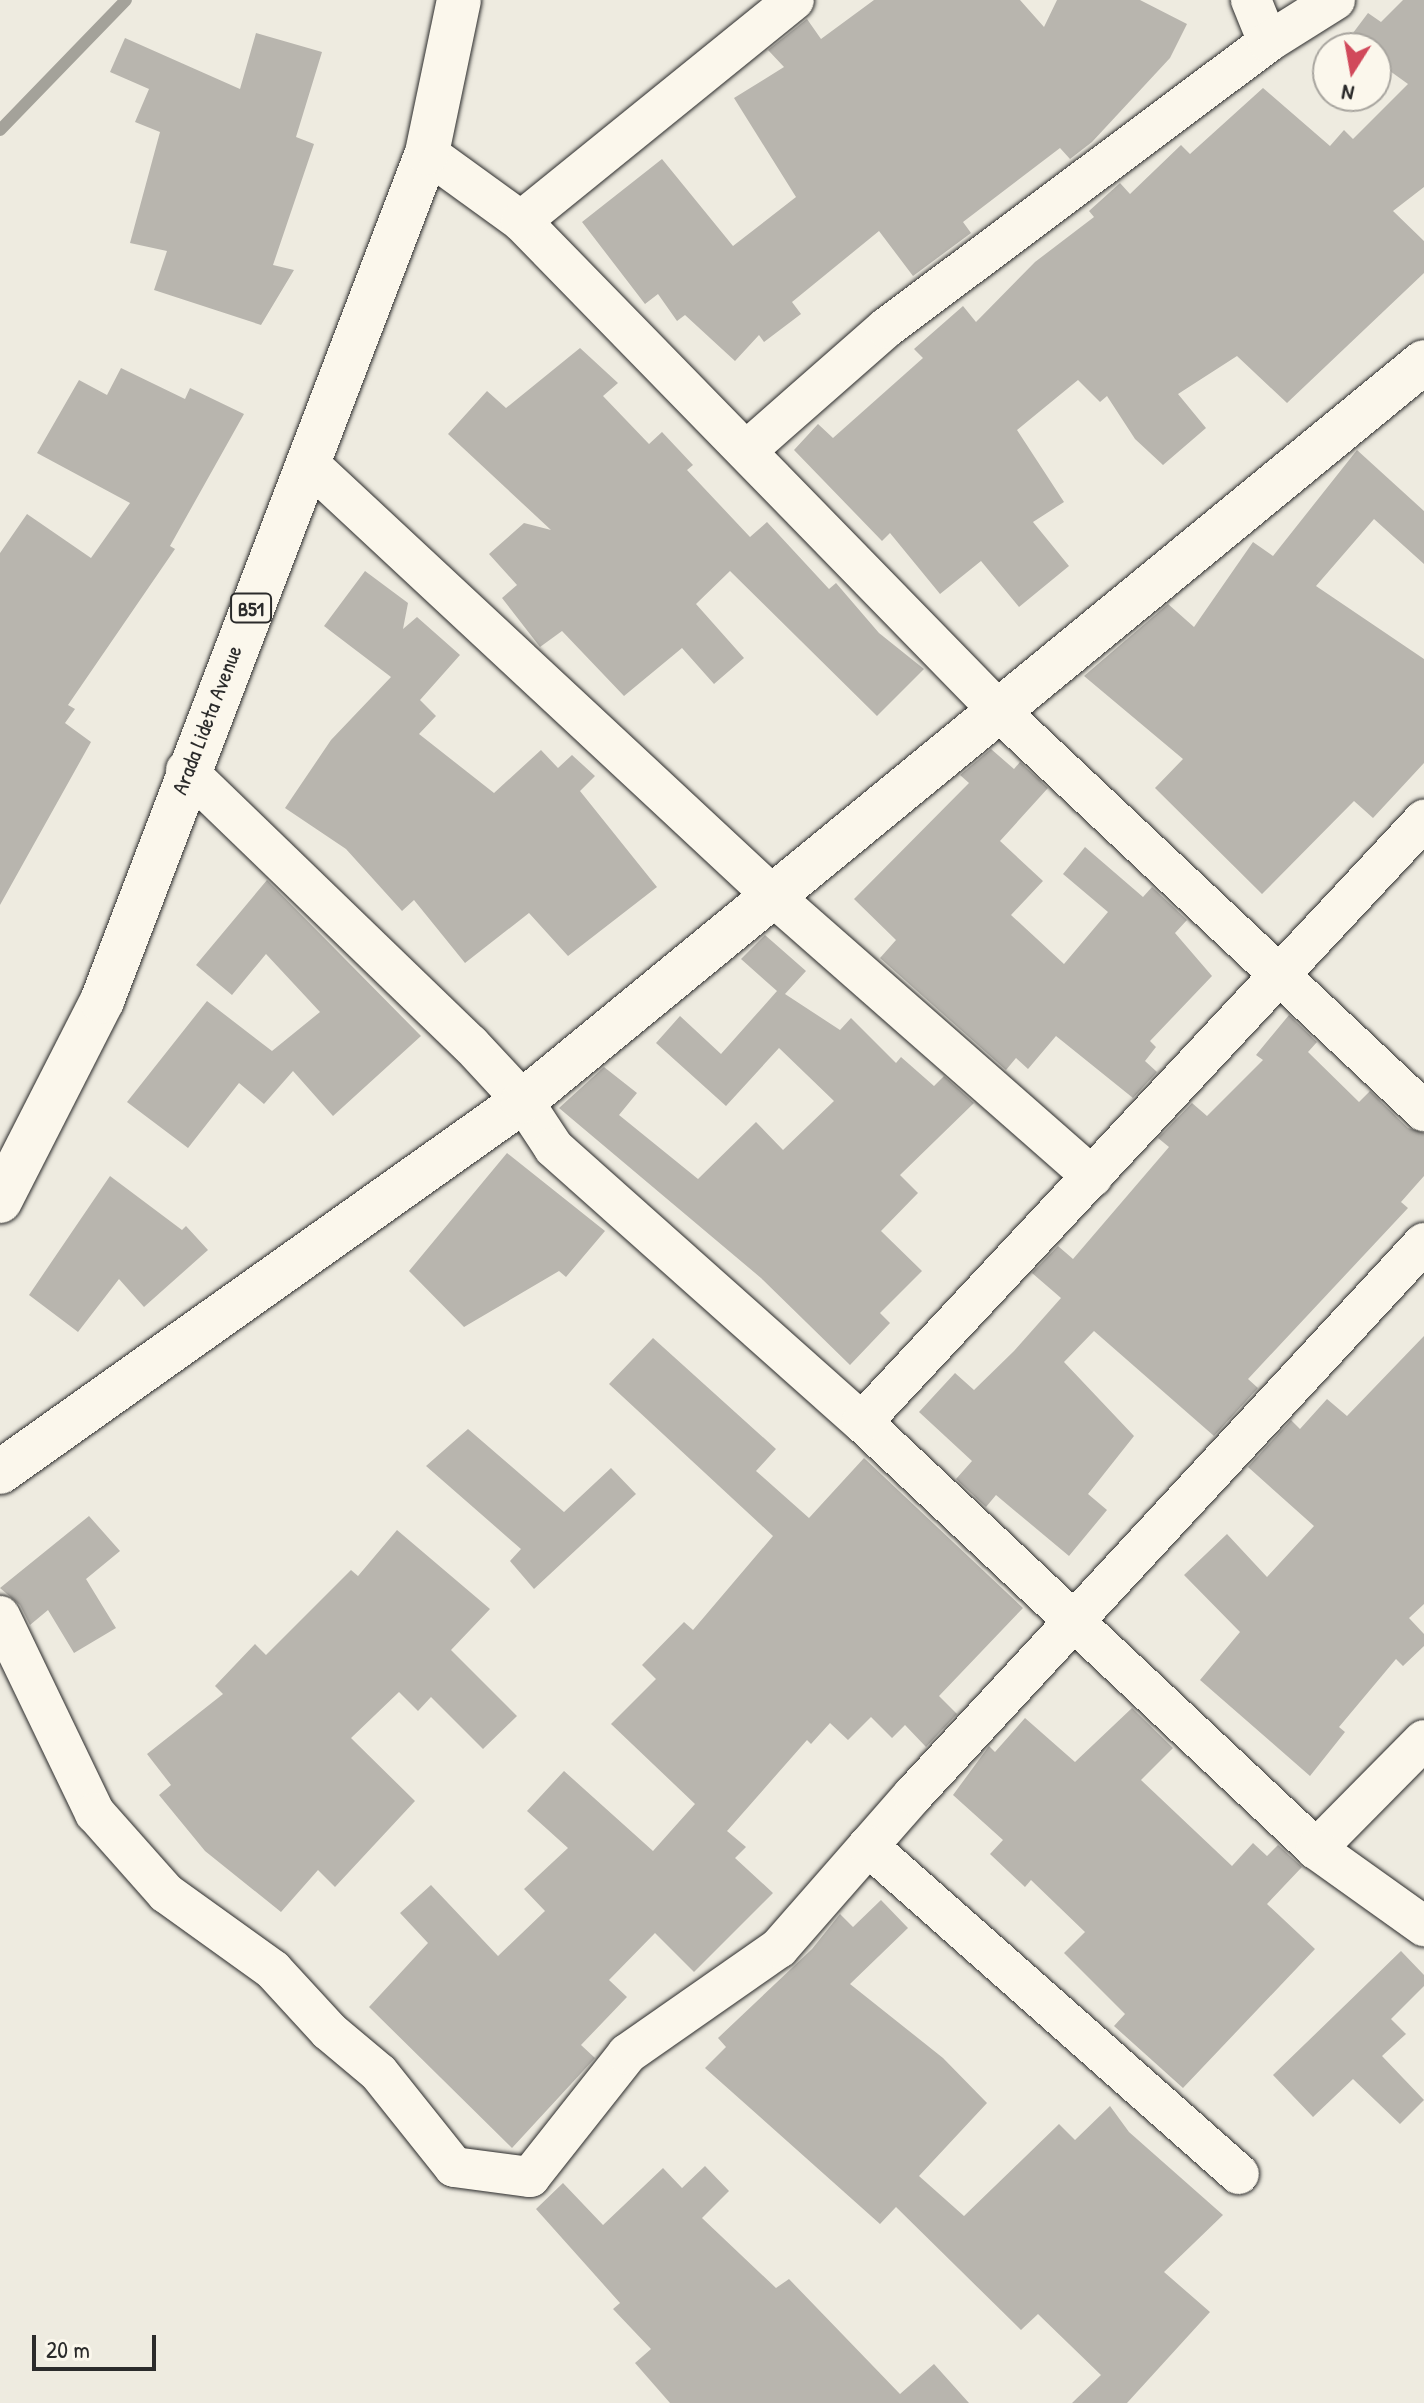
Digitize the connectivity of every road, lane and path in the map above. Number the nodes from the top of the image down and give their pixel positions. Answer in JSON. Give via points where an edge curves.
{"nodes":[{"id":1,"x":459,"y":0,"type":"edge"},
{"id":2,"x":794,"y":0,"type":"edge"},
{"id":3,"x":1251,"y":0,"type":"edge"},
{"id":4,"x":1335,"y":0,"type":"edge"},
{"id":5,"x":1268,"y":42,"type":"junction"},
{"id":6,"x":427,"y":153,"type":"junction"},
{"id":7,"x":521,"y":221,"type":"junction"},
{"id":8,"x":1424,"y":362,"type":"edge"},
{"id":9,"x":746,"y":451,"type":"junction"},
{"id":10,"x":308,"y":463,"type":"junction"},
{"id":11,"x":1001,"y":713,"type":"junction"},
{"id":12,"x":186,"y":770,"type":"junction"},
{"id":13,"x":1424,"y":820,"type":"edge"},
{"id":14,"x":774,"y":897,"type":"junction"},
{"id":15,"x":1284,"y":974,"type":"junction"},
{"id":16,"x":523,"y":1101,"type":"junction"},
{"id":17,"x":1424,"y":1111,"type":"edge"},
{"id":18,"x":1093,"y":1177,"type":"junction"},
{"id":19,"x":0,"y":1201,"type":"edge"},
{"id":20,"x":1424,"y":1243,"type":"edge"},
{"id":21,"x":862,"y":1422,"type":"junction"},
{"id":22,"x":0,"y":1472,"type":"edge"},
{"id":23,"x":0,"y":1616,"type":"edge"},
{"id":24,"x":1074,"y":1624,"type":"junction"},
{"id":25,"x":1424,"y":1740,"type":"edge"},
{"id":26,"x":868,"y":1846,"type":"junction"},
{"id":27,"x":1316,"y":1849,"type":"junction"},
{"id":28,"x":1424,"y":1926,"type":"edge"},
{"id":29,"x":1239,"y":2174,"type":"dead end"}],
"edges":[{"from":1,"to":6,"type":"main road","name":"Arada Lideta Avenue","number":"B51"},
{"from":2,"to":7,"type":"street"},
{"from":3,"to":5,"type":"street"},
{"from":4,"to":5,"type":"street"},
{"from":5,"to":9,"type":"street","via":[[886,328]]},
{"from":6,"to":7,"type":"street"},
{"from":6,"to":10,"type":"main road","name":"Arada Lideta Avenue","number":"B51"},
{"from":7,"to":9,"type":"street"},
{"from":8,"to":11,"type":"main road"},
{"from":9,"to":11,"type":"street"},
{"from":10,"to":12,"type":"main road","name":"Arada Lideta Avenue","number":"B51"},
{"from":10,"to":14,"type":"street"},
{"from":11,"to":14,"type":"main road"},
{"from":11,"to":15,"type":"street"},
{"from":12,"to":16,"type":"street"},
{"from":12,"to":19,"type":"main road","name":"Arada Lideta Avenue","number":"B51","via":[[102,1001]]},
{"from":13,"to":15,"type":"street"},
{"from":14,"to":16,"type":"main road"},
{"from":14,"to":18,"type":"street"},
{"from":15,"to":17,"type":"street"},
{"from":15,"to":18,"type":"street"},
{"from":16,"to":21,"type":"street","via":[[554,1148]]},
{"from":16,"to":22,"type":"main road"},
{"from":18,"to":21,"type":"street"},
{"from":20,"to":24,"type":"street"},
{"from":21,"to":24,"type":"street"},
{"from":23,"to":26,"type":"street","via":[[95,1813],[166,1893],[273,1970],[329,2031],[379,2073],[454,2167],[530,2177],[627,2054],[779,1948]]},
{"from":24,"to":26,"type":"street"},
{"from":24,"to":27,"type":"street"},
{"from":25,"to":27,"type":"street"},
{"from":26,"to":29,"type":"street"},
{"from":27,"to":28,"type":"street"}]}
